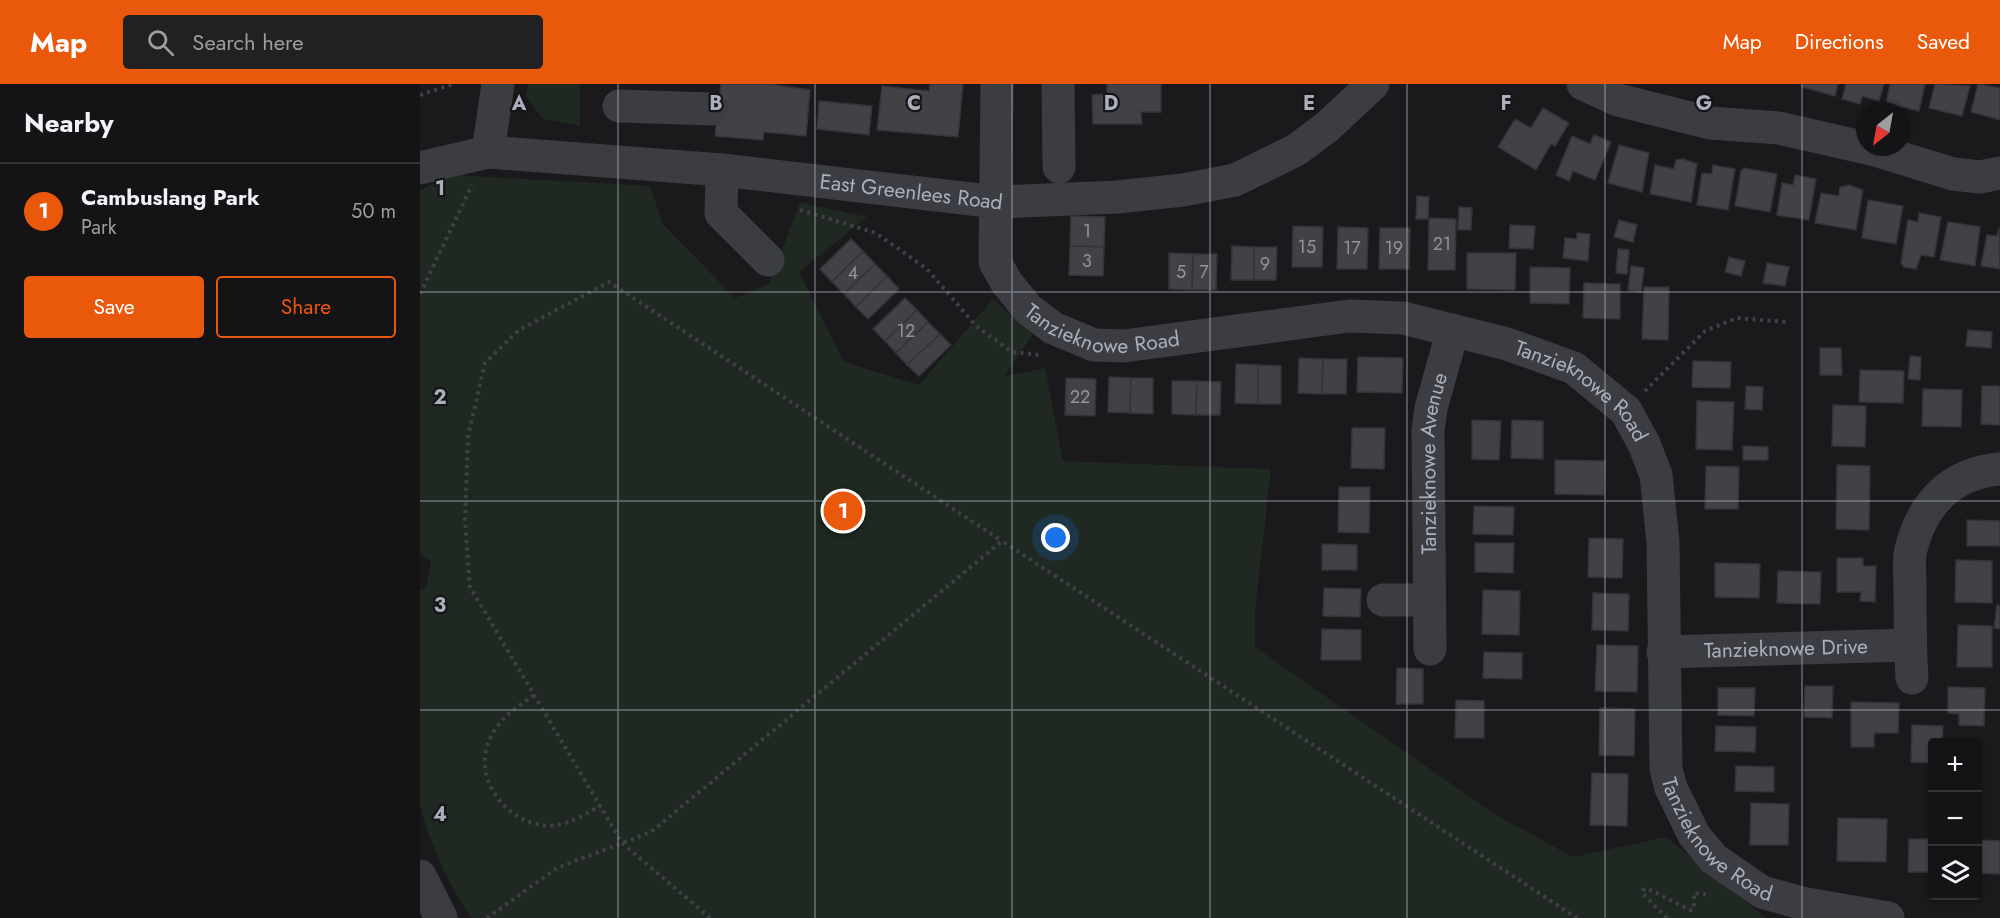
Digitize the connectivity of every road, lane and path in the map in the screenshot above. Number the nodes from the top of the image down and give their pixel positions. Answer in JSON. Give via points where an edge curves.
{"nodes":[{"id":1,"x":453,"y":84,"type":"edge"},
{"id":2,"x":498,"y":84,"type":"edge"},
{"id":3,"x":997,"y":84,"type":"edge"},
{"id":4,"x":1058,"y":84,"type":"edge"},
{"id":5,"x":1373,"y":84,"type":"edge"},
{"id":6,"x":1583,"y":84,"type":"edge"},
{"id":7,"x":420,"y":95,"type":"edge"},
{"id":8,"x":619,"y":108,"type":"edge"},
{"id":9,"x":712,"y":109,"type":"dead end"},
{"id":10,"x":488,"y":152,"type":"junction"},
{"id":11,"x":1059,"y":167,"type":"dead end"},
{"id":12,"x":420,"y":168,"type":"edge"},
{"id":13,"x":722,"y":170,"type":"junction"},
{"id":14,"x":2000,"y":173,"type":"edge"},
{"id":15,"x":790,"y":179,"type":"junction"},
{"id":16,"x":997,"y":202,"type":"junction"},
{"id":17,"x":768,"y":260,"type":"dead end"},
{"id":18,"x":420,"y":294,"type":"edge"},
{"id":19,"x":1786,"y":322,"type":"dead end"},
{"id":20,"x":1453,"y":330,"type":"junction"},
{"id":21,"x":1042,"y":356,"type":"dead end"},
{"id":22,"x":1626,"y":411,"type":"junction"},
{"id":23,"x":2000,"y":469,"type":"edge"},
{"id":24,"x":1002,"y":541,"type":"junction"},
{"id":25,"x":1383,"y":600,"type":"dead end"},
{"id":26,"x":1427,"y":600,"type":"junction"},
{"id":27,"x":1910,"y":645,"type":"junction"},
{"id":28,"x":1430,"y":649,"type":"dead end"},
{"id":29,"x":1663,"y":652,"type":"junction"},
{"id":30,"x":1912,"y":678,"type":"dead end"},
{"id":31,"x":534,"y":695,"type":"junction"},
{"id":32,"x":600,"y":806,"type":"junction"},
{"id":33,"x":622,"y":843,"type":"junction"},
{"id":34,"x":420,"y":876,"type":"edge"},
{"id":35,"x":1738,"y":878,"type":"junction"},
{"id":36,"x":441,"y":918,"type":"edge"},
{"id":37,"x":487,"y":918,"type":"edge"},
{"id":38,"x":710,"y":918,"type":"edge"},
{"id":39,"x":1577,"y":918,"type":"edge"},
{"id":40,"x":1667,"y":918,"type":"edge"},
{"id":41,"x":1888,"y":918,"type":"edge"}],
"edges":[{"from":1,"to":7,"type":"path"},
{"from":2,"to":10,"type":"street"},
{"from":3,"to":16,"type":"street","name":"Tanzieknowe Road"},
{"from":4,"to":11,"type":"street"},
{"from":5,"to":16,"type":"street","name":"East Greenlees Road","via":[[1296,150],[1235,180],[1116,197]]},
{"from":6,"to":14,"type":"street","via":[[1618,100],[1710,123],[1779,128],[1875,150],[1953,174],[1980,177]]},
{"from":8,"to":9,"type":"street"},
{"from":10,"to":12,"type":"street","name":"East Greenlees Road"},
{"from":10,"to":13,"type":"street","name":"East Greenlees Road"},
{"from":10,"to":18,"type":"path"},
{"from":13,"to":15,"type":"street","name":"East Greenlees Road"},
{"from":13,"to":17,"type":"street","via":[[721,213]]},
{"from":15,"to":16,"type":"street","name":"East Greenlees Road"},
{"from":15,"to":21,"type":"path","via":[[800,211],[876,233],[927,268],[976,326],[1012,352]]},
{"from":16,"to":20,"type":"street","name":"Tanzieknowe Road","via":[[995,262],[1007,283],[1028,309],[1053,328],[1094,345],[1124,346],[1349,316],[1403,318]]},
{"from":19,"to":22,"type":"path","via":[[1737,318],[1705,331]]},
{"from":20,"to":22,"type":"street","name":"Tanzieknowe Road","via":[[1574,368]]},
{"from":20,"to":26,"type":"street","name":"Tanzieknowe Avenue","via":[[1428,431]]},
{"from":22,"to":29,"type":"street","name":"Tanzieknowe Road","via":[[1656,475],[1663,542]]},
{"from":23,"to":27,"type":"street","via":[[1978,471],[1955,482],[1921,520],[1910,551]]},
{"from":24,"to":31,"type":"path","via":[[609,282],[519,330],[484,363],[468,436],[465,521],[470,587]]},
{"from":24,"to":33,"type":"path","via":[[651,832]]},
{"from":24,"to":39,"type":"path"},
{"from":25,"to":26,"type":"street"},
{"from":26,"to":28,"type":"street","name":"Tanzieknowe Avenue"},
{"from":27,"to":29,"type":"street","name":"Tanzieknowe Drive"},
{"from":27,"to":30,"type":"street"},
{"from":29,"to":35,"type":"street","name":"Tanzieknowe Road","via":[[1666,769],[1671,788],[1694,835],[1714,859]]},
{"from":31,"to":32,"type":"path"},
{"from":31,"to":32,"type":"path","via":[[510,711],[488,742],[485,763],[490,786],[500,803],[517,817],[536,825],[558,825]]},
{"from":32,"to":33,"type":"path"},
{"from":33,"to":37,"type":"path","via":[[557,868]]},
{"from":33,"to":38,"type":"path"},
{"from":34,"to":36,"type":"street"},
{"from":35,"to":40,"type":"path","via":[[1721,897],[1694,893],[1694,909],[1690,910],[1646,888],[1643,894]]},
{"from":35,"to":41,"type":"street","name":"Tanzieknowe Road","via":[[1762,892],[1801,903]]}]}
